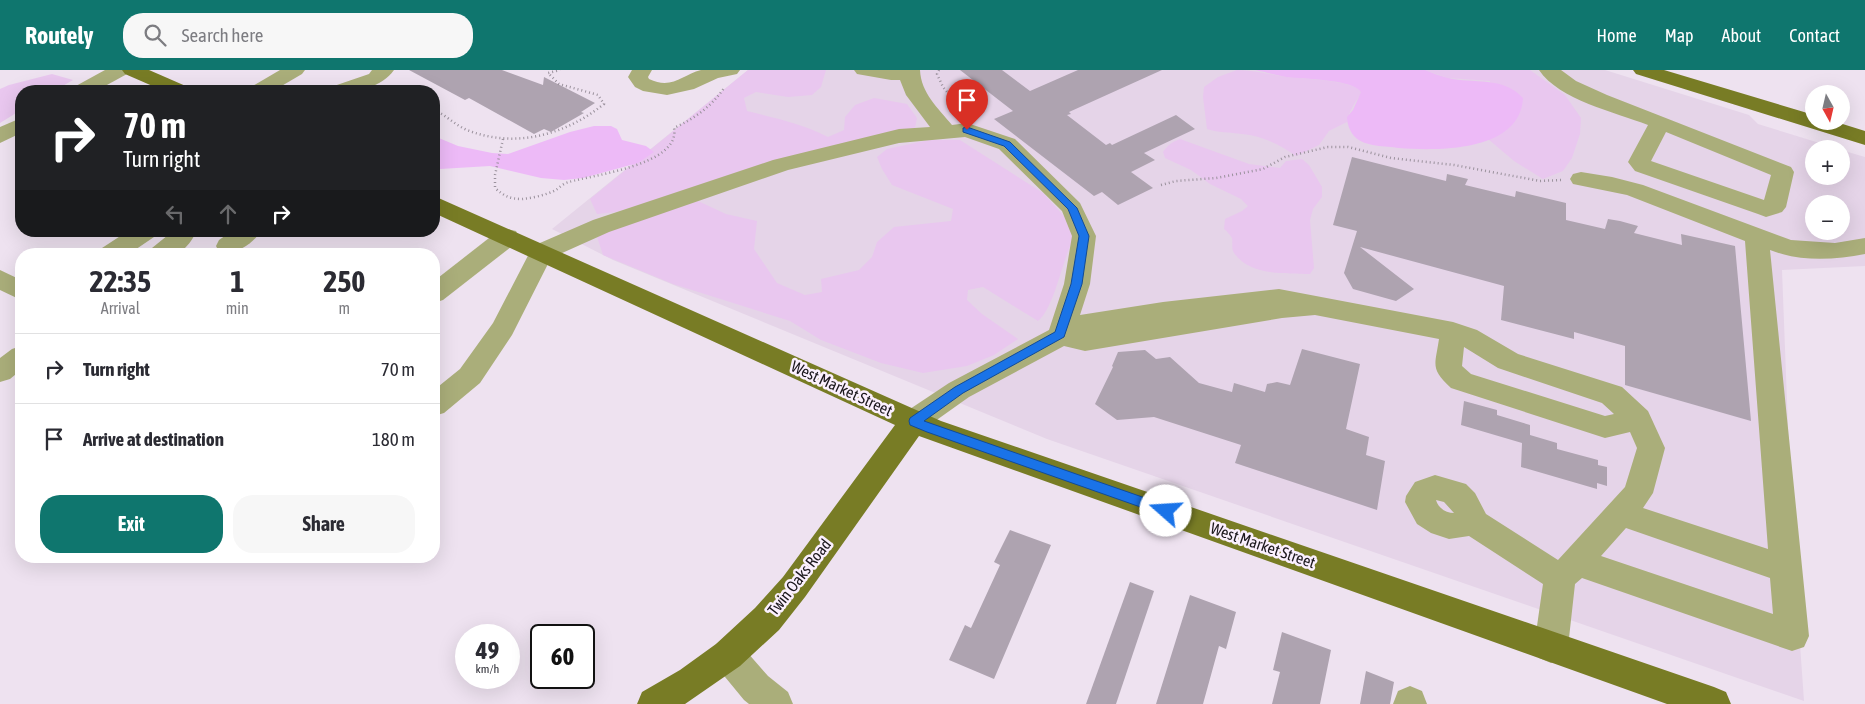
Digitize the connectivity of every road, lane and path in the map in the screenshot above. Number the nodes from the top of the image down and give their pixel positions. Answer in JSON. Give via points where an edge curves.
{"nodes":[{"id":1,"x":120,"y":70,"type":"edge"},
{"id":2,"x":132,"y":70,"type":"edge"},
{"id":3,"x":295,"y":70,"type":"edge"},
{"id":4,"x":384,"y":70,"type":"edge"},
{"id":5,"x":560,"y":70,"type":"edge"},
{"id":6,"x":642,"y":70,"type":"edge"},
{"id":7,"x":864,"y":70,"type":"edge"},
{"id":8,"x":939,"y":70,"type":"edge"},
{"id":9,"x":1549,"y":70,"type":"edge"},
{"id":10,"x":1643,"y":70,"type":"edge"},
{"id":11,"x":910,"y":72,"type":"edge"},
{"id":12,"x":720,"y":74,"type":"edge"},
{"id":13,"x":92,"y":85,"type":"edge"},
{"id":14,"x":166,"y":85,"type":"edge"},
{"id":15,"x":269,"y":85,"type":"edge"},
{"id":16,"x":356,"y":85,"type":"edge"},
{"id":17,"x":440,"y":114,"type":"edge"},
{"id":18,"x":1660,"y":122,"type":"junction"},
{"id":19,"x":15,"y":127,"type":"edge"},
{"id":20,"x":946,"y":132,"type":"junction"},
{"id":21,"x":978,"y":134,"type":"junction"},
{"id":22,"x":0,"y":136,"type":"edge"},
{"id":23,"x":1865,"y":138,"type":"edge"},
{"id":24,"x":503,"y":139,"type":"junction"},
{"id":25,"x":1722,"y":172,"type":"junction"},
{"id":26,"x":1581,"y":179,"type":"joint"},
{"id":27,"x":1161,"y":185,"type":"dead end"},
{"id":28,"x":440,"y":207,"type":"edge"},
{"id":29,"x":1702,"y":217,"type":"junction"},
{"id":30,"x":137,"y":237,"type":"edge"},
{"id":31,"x":182,"y":237,"type":"edge"},
{"id":32,"x":241,"y":237,"type":"edge"},
{"id":33,"x":507,"y":237,"type":"junction"},
{"id":34,"x":1757,"y":238,"type":"junction"},
{"id":35,"x":228,"y":246,"type":"dead end"},
{"id":36,"x":1865,"y":246,"type":"edge"},
{"id":37,"x":120,"y":248,"type":"edge"},
{"id":38,"x":169,"y":248,"type":"edge"},
{"id":39,"x":542,"y":252,"type":"junction"},
{"id":40,"x":0,"y":279,"type":"edge"},
{"id":41,"x":15,"y":288,"type":"edge"},
{"id":42,"x":440,"y":289,"type":"edge"},
{"id":43,"x":1453,"y":332,"type":"junction"},
{"id":44,"x":1060,"y":334,"type":"junction"},
{"id":45,"x":15,"y":361,"type":"edge"},
{"id":46,"x":0,"y":372,"type":"edge"},
{"id":47,"x":440,"y":400,"type":"edge"},
{"id":48,"x":1638,"y":419,"type":"junction"},
{"id":49,"x":914,"y":421,"type":"junction"},
{"id":50,"x":1621,"y":513,"type":"junction"},
{"id":51,"x":1473,"y":522,"type":"dead end"},
{"id":52,"x":1785,"y":569,"type":"junction"},
{"id":53,"x":1569,"y":570,"type":"junction"},
{"id":54,"x":1551,"y":647,"type":"junction"},
{"id":55,"x":728,"y":655,"type":"junction"},
{"id":56,"x":654,"y":704,"type":"edge"},
{"id":57,"x":776,"y":704,"type":"edge"},
{"id":58,"x":1714,"y":704,"type":"edge"}],
"edges":[{"from":1,"to":13,"type":"street"},
{"from":2,"to":14,"type":"main road"},
{"from":3,"to":15,"type":"street"},
{"from":4,"to":16,"type":"street","via":[[376,78]]},
{"from":5,"to":24,"type":"path","via":[[548,73],[560,85],[593,93],[604,100],[604,104],[574,124],[548,135]]},
{"from":6,"to":12,"type":"street","via":[[638,78],[657,89],[687,85]]},
{"from":7,"to":11,"type":"street","via":[[891,74]]},
{"from":8,"to":21,"type":"path","via":[[937,74],[943,87]]},
{"from":9,"to":18,"type":"street","via":[[1569,86]]},
{"from":10,"to":23,"type":"main road"},
{"from":11,"to":20,"type":"street","via":[[909,78],[919,97]]},
{"from":12,"to":24,"type":"path","via":[[715,102],[693,120],[674,128],[675,133],[666,150],[638,166],[566,182],[551,192],[522,198],[504,196],[495,188],[494,174]]},
{"from":17,"to":24,"type":"path","via":[[467,130]]},
{"from":18,"to":25,"type":"street"},
{"from":18,"to":25,"type":"street","via":[[1639,162],[1642,166]]},
{"from":19,"to":22,"type":"street"},
{"from":20,"to":21,"type":"street","via":[[967,130]]},
{"from":20,"to":39,"type":"street","via":[[899,136],[780,165],[602,226]]},
{"from":21,"to":44,"type":"street","via":[[1007,144],[1072,208],[1084,236],[1076,284]]},
{"from":25,"to":29,"type":"street"},
{"from":26,"to":27,"type":"path","via":[[1540,181],[1454,165],[1391,158],[1348,147],[1328,147],[1285,157],[1263,169],[1216,178],[1176,180]]},
{"from":26,"to":29,"type":"street","via":[[1634,190]]},
{"from":28,"to":33,"type":"main road","name":"West Market Street"},
{"from":29,"to":34,"type":"street"},
{"from":30,"to":37,"type":"street"},
{"from":31,"to":38,"type":"street"},
{"from":32,"to":35,"type":"street"},
{"from":33,"to":39,"type":"main road","name":"West Market Street"},
{"from":33,"to":42,"type":"street"},
{"from":34,"to":36,"type":"street","via":[[1788,248],[1835,250]]},
{"from":34,"to":52,"type":"street"},
{"from":39,"to":47,"type":"street","via":[[503,328],[470,376]]},
{"from":39,"to":49,"type":"main road","name":"West Market Street"},
{"from":40,"to":41,"type":"street"},
{"from":43,"to":44,"type":"street","via":[[1315,306],[1084,341]]},
{"from":43,"to":48,"type":"street","via":[[1468,337],[1508,361],[1612,395]]},
{"from":43,"to":48,"type":"street","via":[[1448,370],[1461,381],[1605,427]]},
{"from":44,"to":49,"type":"street","via":[[959,390]]},
{"from":45,"to":46,"type":"street"},
{"from":48,"to":50,"type":"street","via":[[1650,448],[1638,493]]},
{"from":49,"to":54,"type":"main road","name":"West Market Street"},
{"from":49,"to":55,"type":"main road","name":"Twin Oaks Road","via":[[794,587],[767,619]]},
{"from":50,"to":52,"type":"street"},
{"from":50,"to":53,"type":"street"},
{"from":51,"to":53,"type":"street"},
{"from":52,"to":53,"type":"street","via":[[1792,636]]},
{"from":53,"to":54,"type":"street"},
{"from":54,"to":58,"type":"main road","name":"West Market Street"},
{"from":55,"to":56,"type":"main road","name":"Twin Oaks Road","via":[[692,682]]},
{"from":55,"to":57,"type":"street","via":[[756,688]]}]}
